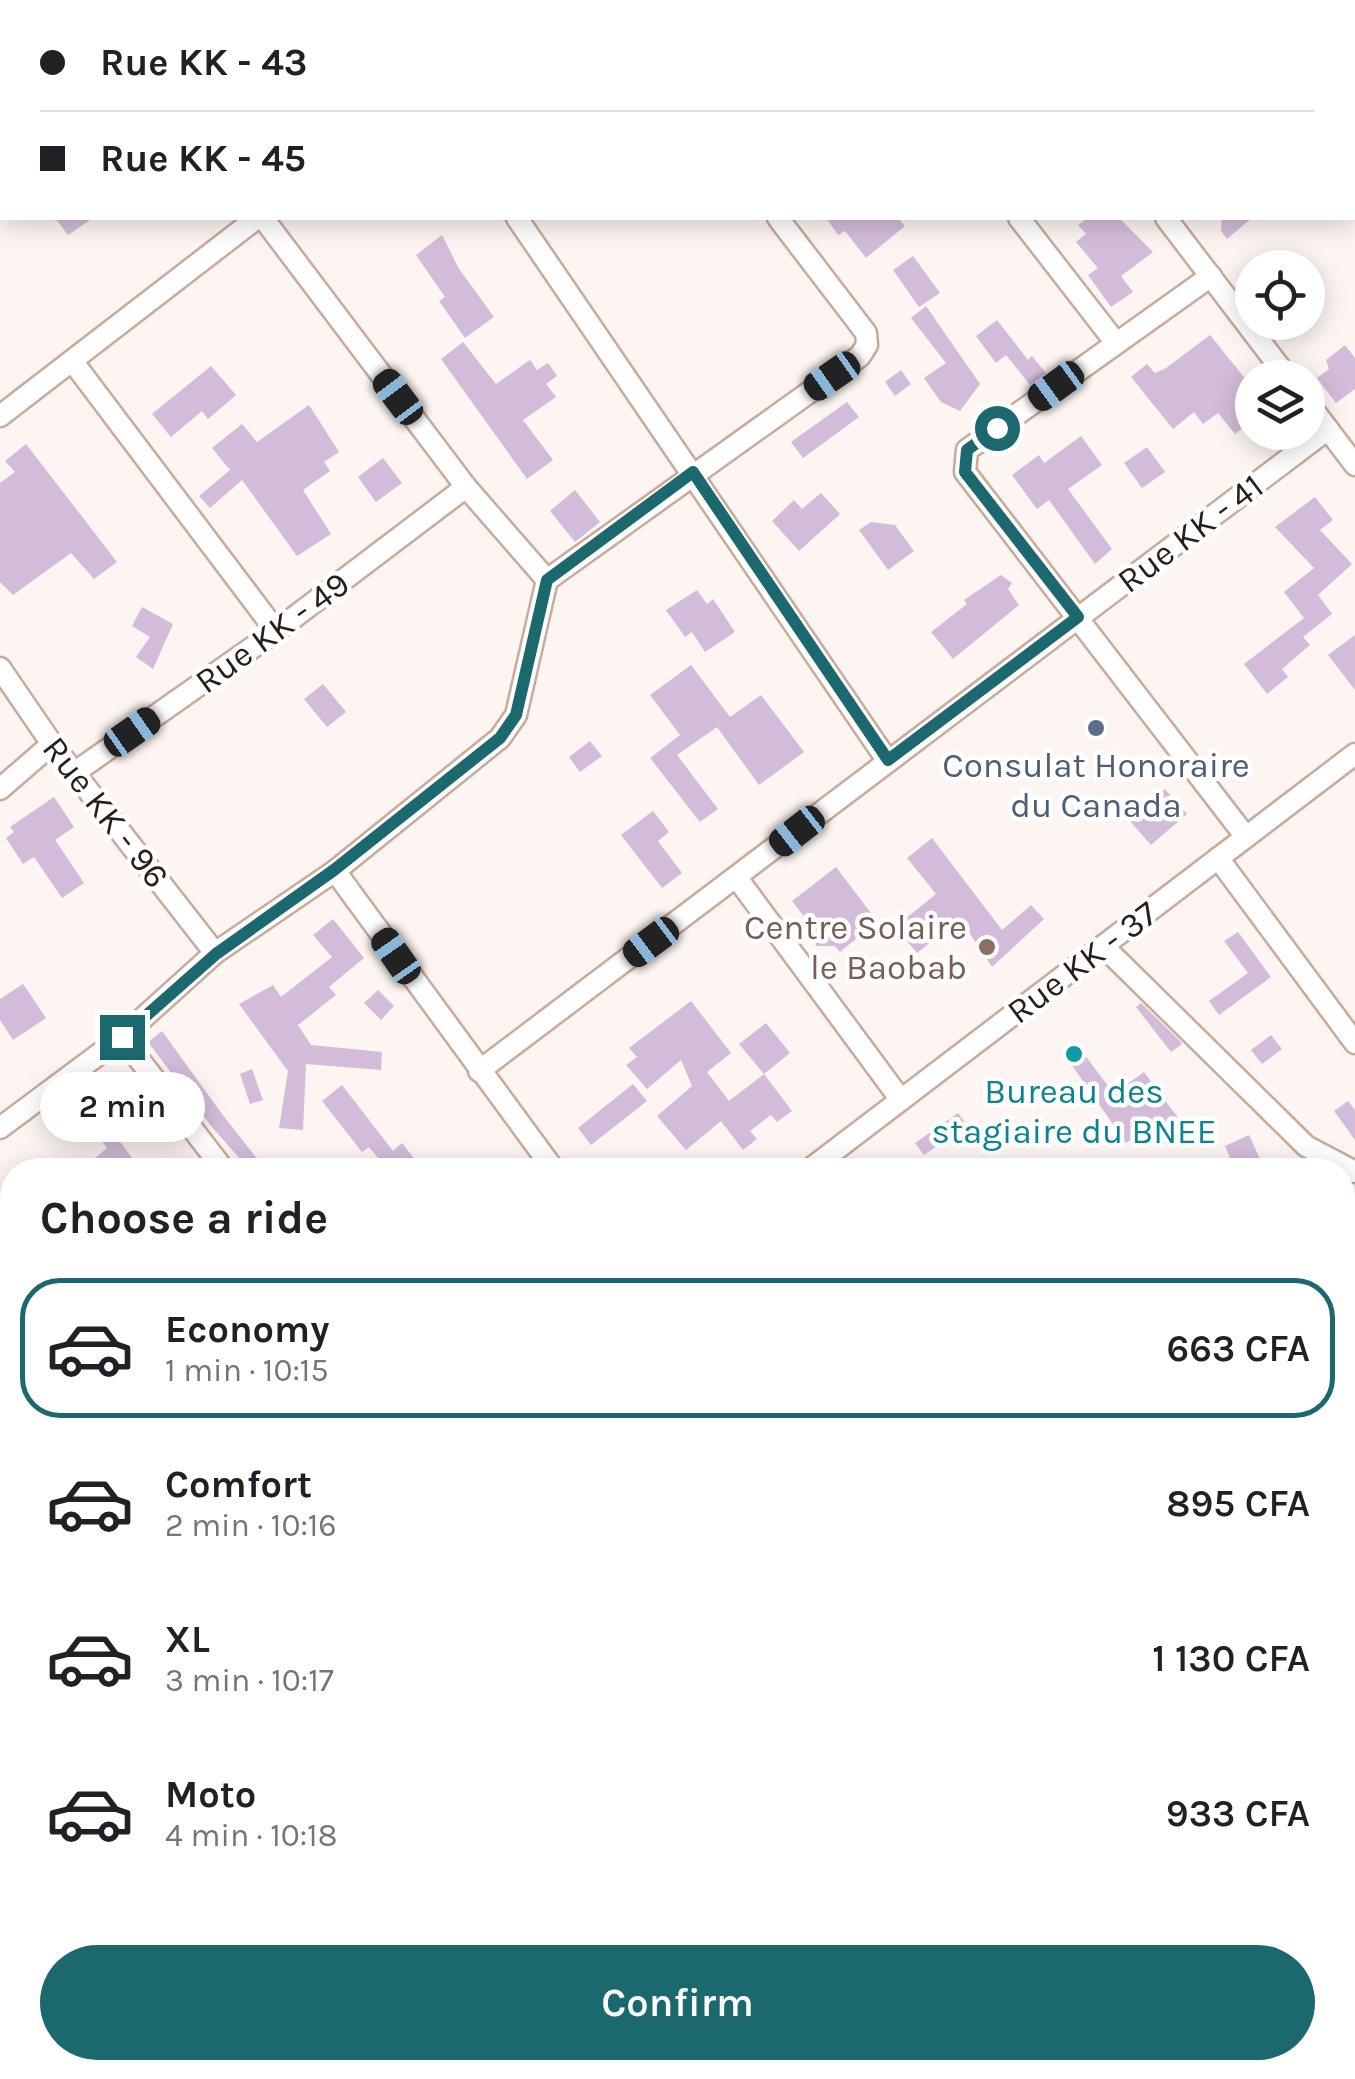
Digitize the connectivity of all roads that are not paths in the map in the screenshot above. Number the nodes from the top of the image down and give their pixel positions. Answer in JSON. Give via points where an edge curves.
{"nodes":[{"id":1,"x":257,"y":220,"type":"edge"},
{"id":2,"x":262,"y":220,"type":"edge"},
{"id":3,"x":519,"y":220,"type":"edge"},
{"id":4,"x":780,"y":220,"type":"edge"},
{"id":5,"x":1020,"y":220,"type":"edge"},
{"id":6,"x":1168,"y":220,"type":"edge"},
{"id":7,"x":1211,"y":276,"type":"junction"},
{"id":8,"x":1116,"y":343,"type":"junction"},
{"id":9,"x":1274,"y":360,"type":"edge"},
{"id":10,"x":73,"y":362,"type":"junction"},
{"id":11,"x":0,"y":416,"type":"edge"},
{"id":12,"x":1325,"y":425,"type":"edge"},
{"id":13,"x":1328,"y":429,"type":"junction"},
{"id":14,"x":1355,"y":465,"type":"edge"},
{"id":15,"x":693,"y":472,"type":"junction"},
{"id":16,"x":466,"y":487,"type":"junction"},
{"id":17,"x":547,"y":580,"type":"junction"},
{"id":18,"x":1078,"y":617,"type":"junction"},
{"id":19,"x":276,"y":631,"type":"junction"},
{"id":20,"x":0,"y":668,"type":"edge"},
{"id":21,"x":52,"y":744,"type":"junction"},
{"id":22,"x":1355,"y":754,"type":"edge"},
{"id":23,"x":888,"y":760,"type":"junction"},
{"id":24,"x":74,"y":773,"type":"junction"},
{"id":25,"x":0,"y":788,"type":"edge"},
{"id":26,"x":1246,"y":837,"type":"junction"},
{"id":27,"x":1218,"y":858,"type":"junction"},
{"id":28,"x":334,"y":870,"type":"junction"},
{"id":29,"x":737,"y":878,"type":"junction"},
{"id":30,"x":1103,"y":946,"type":"junction"},
{"id":31,"x":216,"y":954,"type":"junction"},
{"id":32,"x":122,"y":1037,"type":"junction"},
{"id":33,"x":1355,"y":1042,"type":"edge"},
{"id":34,"x":478,"y":1071,"type":"junction"},
{"id":35,"x":901,"y":1100,"type":"junction"},
{"id":36,"x":0,"y":1128,"type":"edge"},
{"id":37,"x":215,"y":1158,"type":"edge"},
{"id":38,"x":545,"y":1158,"type":"edge"},
{"id":39,"x":829,"y":1158,"type":"edge"},
{"id":40,"x":1329,"y":1158,"type":"edge"}],
"edges":[{"from":1,"to":10,"type":"street"},
{"from":2,"to":16,"type":"street"},
{"from":3,"to":15,"type":"street"},
{"from":4,"to":15,"type":"street","via":[[866,333],[868,345]]},
{"from":5,"to":8,"type":"street"},
{"from":6,"to":7,"type":"street"},
{"from":7,"to":8,"type":"street"},
{"from":7,"to":9,"type":"street"},
{"from":8,"to":18,"type":"street","via":[[967,450],[964,461],[965,472]]},
{"from":10,"to":11,"type":"street"},
{"from":10,"to":19,"type":"street"},
{"from":12,"to":13,"type":"street"},
{"from":13,"to":14,"type":"street"},
{"from":13,"to":18,"type":"street","name":"Rue KK - 41"},
{"from":15,"to":17,"type":"street"},
{"from":15,"to":23,"type":"street"},
{"from":16,"to":17,"type":"street"},
{"from":16,"to":19,"type":"street","name":"Rue KK - 49"},
{"from":17,"to":28,"type":"street","via":[[516,715],[500,738]]},
{"from":18,"to":23,"type":"street","name":"Rue KK - 41"},
{"from":18,"to":26,"type":"street"},
{"from":19,"to":24,"type":"street","name":"Rue KK - 49"},
{"from":20,"to":21,"type":"street","name":"Rue KK - 96"},
{"from":21,"to":24,"type":"street","name":"Rue KK - 96"},
{"from":21,"to":25,"type":"street"},
{"from":22,"to":26,"type":"street","name":"Rue KK - 37"},
{"from":23,"to":29,"type":"street","name":"Rue KK - 41"},
{"from":24,"to":31,"type":"street","name":"Rue KK - 96"},
{"from":26,"to":27,"type":"street","name":"Rue KK - 37"},
{"from":27,"to":30,"type":"street","name":"Rue KK - 37"},
{"from":27,"to":33,"type":"street"},
{"from":28,"to":31,"type":"street"},
{"from":28,"to":34,"type":"street"},
{"from":29,"to":34,"type":"street","name":"Rue KK - 41"},
{"from":29,"to":35,"type":"street"},
{"from":30,"to":35,"type":"street","name":"Rue KK - 37"},
{"from":30,"to":40,"type":"street","via":[[1306,1146]]},
{"from":31,"to":32,"type":"street"},
{"from":32,"to":36,"type":"street"},
{"from":32,"to":37,"type":"street"},
{"from":34,"to":38,"type":"street"},
{"from":35,"to":39,"type":"street","name":"Rue KK - 37"}]}
